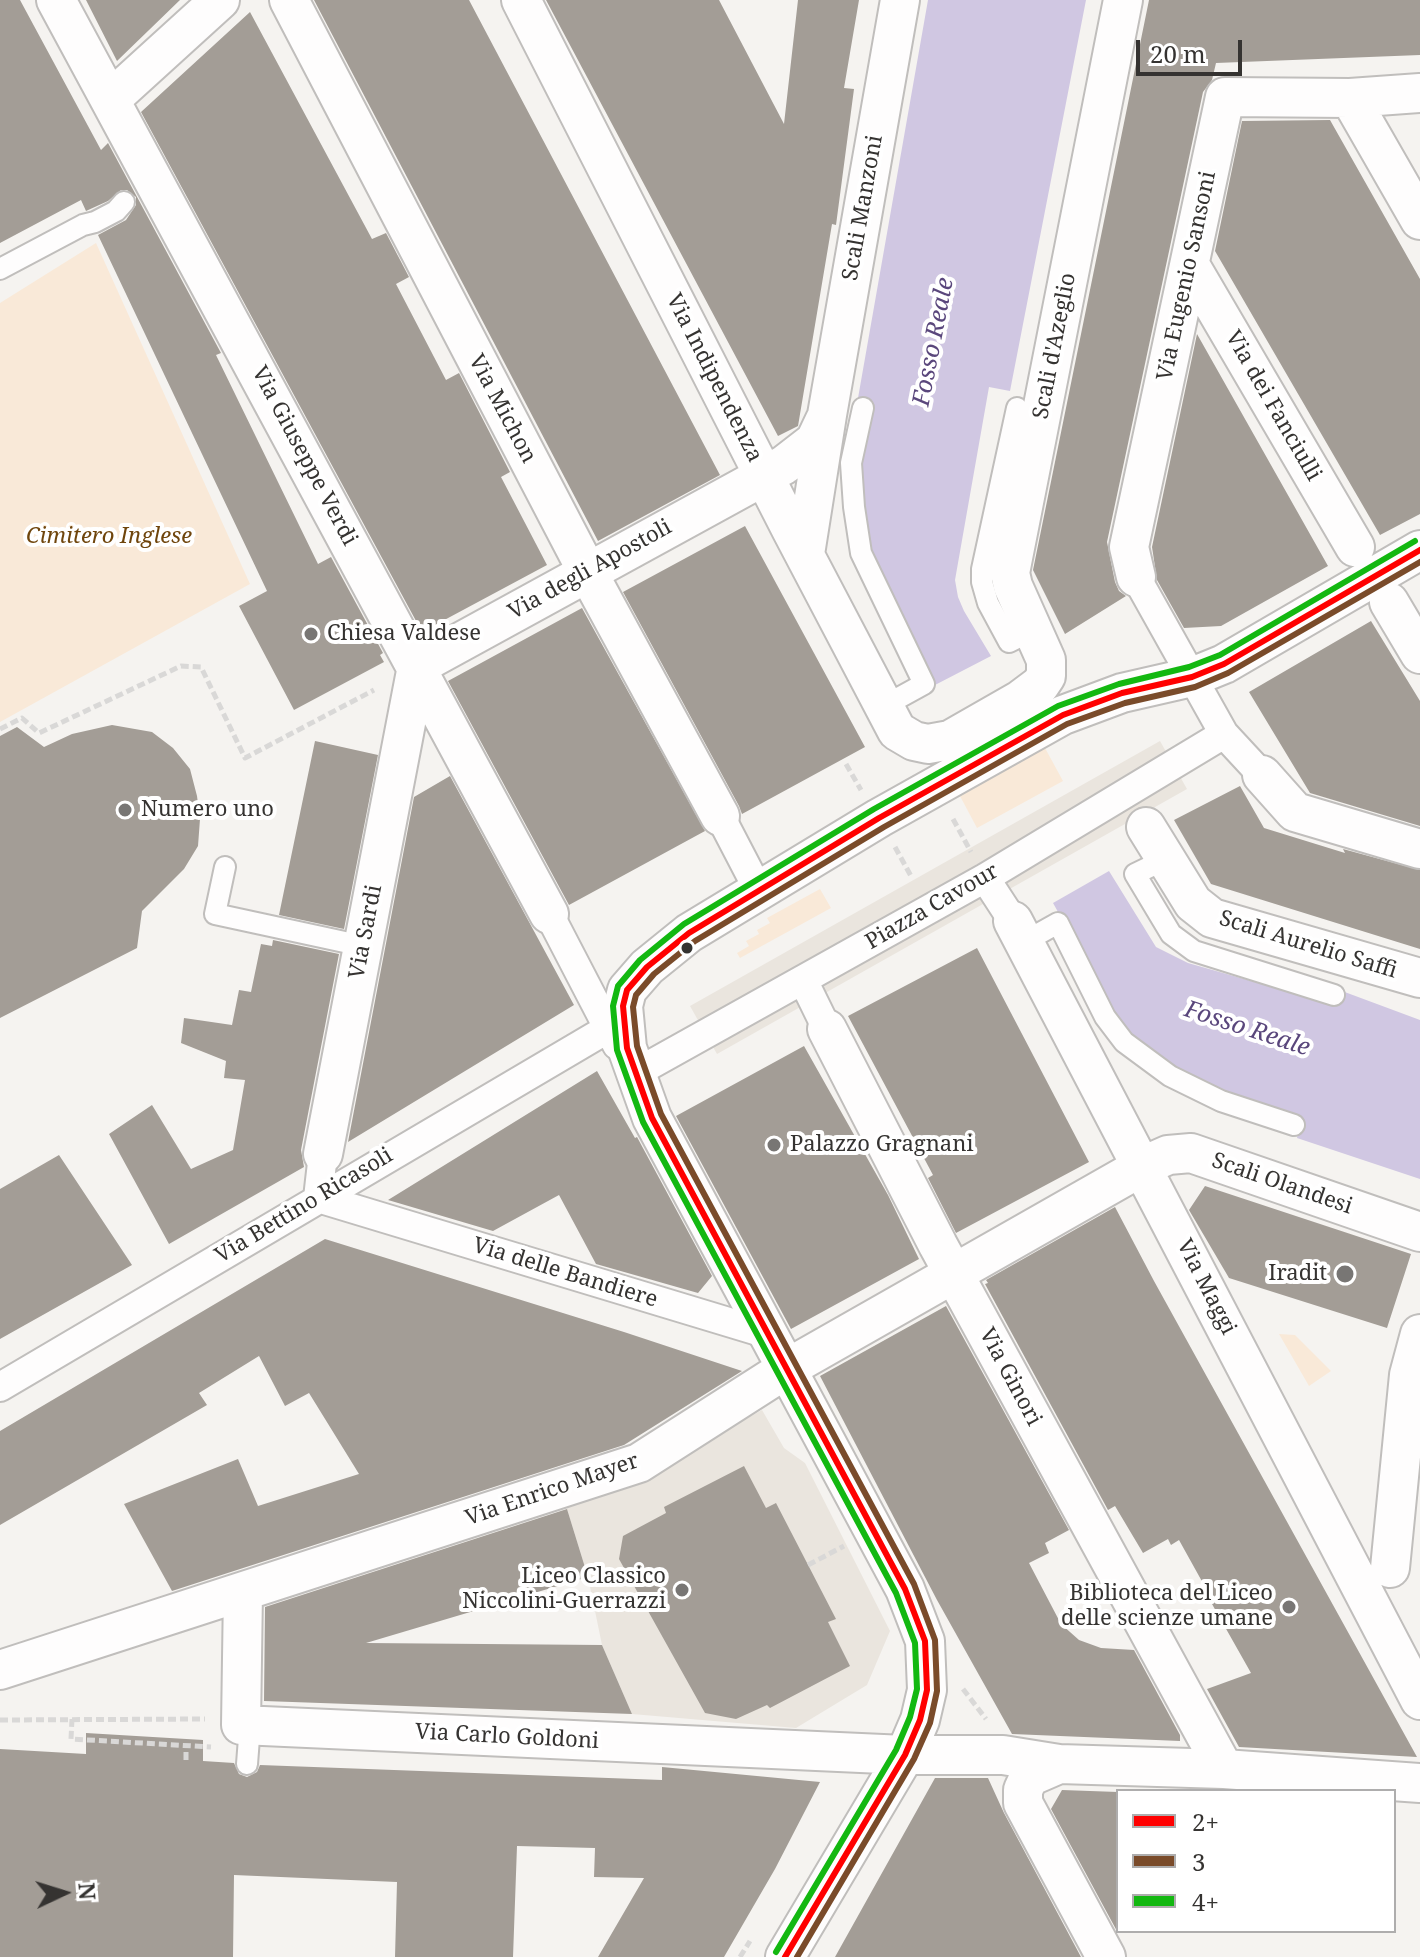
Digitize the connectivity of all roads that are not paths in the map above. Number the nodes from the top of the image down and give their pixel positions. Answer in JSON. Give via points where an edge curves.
{"nodes":[{"id":1,"x":56,"y":0,"type":"edge"},
{"id":2,"x":220,"y":0,"type":"edge"},
{"id":3,"x":289,"y":0,"type":"edge"},
{"id":4,"x":521,"y":0,"type":"edge"},
{"id":5,"x":900,"y":0,"type":"edge"},
{"id":6,"x":1123,"y":0,"type":"edge"},
{"id":7,"x":1420,"y":93,"type":"edge"},
{"id":8,"x":1350,"y":98,"type":"junction"},
{"id":9,"x":110,"y":100,"type":"junction"},
{"id":10,"x":140,"y":192,"type":"junction"},
{"id":11,"x":1420,"y":220,"type":"edge"},
{"id":12,"x":1190,"y":265,"type":"junction"},
{"id":13,"x":1,"y":267,"type":"edge"},
{"id":14,"x":1017,"y":408,"type":"dead end"},
{"id":15,"x":845,"y":412,"type":"junction"},
{"id":16,"x":763,"y":476,"type":"junction"},
{"id":17,"x":1355,"y":547,"type":"dead end"},
{"id":18,"x":1420,"y":550,"type":"edge"},
{"id":19,"x":805,"y":554,"type":"junction"},
{"id":20,"x":587,"y":571,"type":"junction"},
{"id":21,"x":1136,"y":577,"type":"joint"},
{"id":22,"x":1389,"y":602,"type":"dead end"},
{"id":23,"x":1033,"y":630,"type":"junction"},
{"id":24,"x":1420,"y":654,"type":"edge"},
{"id":25,"x":417,"y":666,"type":"junction"},
{"id":26,"x":1192,"y":677,"type":"junction"},
{"id":27,"x":1031,"y":705,"type":"junction"},
{"id":28,"x":884,"y":706,"type":"junction"},
{"id":29,"x":1224,"y":734,"type":"junction"},
{"id":30,"x":943,"y":760,"type":"junction"},
{"id":31,"x":1262,"y":775,"type":"joint"},
{"id":32,"x":1125,"y":793,"type":"junction"},
{"id":33,"x":720,"y":816,"type":"joint"},
{"id":34,"x":1146,"y":827,"type":"joint"},
{"id":35,"x":1420,"y":849,"type":"edge"},
{"id":36,"x":1166,"y":859,"type":"junction"},
{"id":37,"x":225,"y":867,"type":"dead end"},
{"id":38,"x":985,"y":878,"type":"junction"},
{"id":39,"x":759,"y":891,"type":"junction"},
{"id":40,"x":549,"y":914,"type":"joint"},
{"id":41,"x":1018,"y":932,"type":"junction"},
{"id":42,"x":363,"y":946,"type":"junction"},
{"id":43,"x":1420,"y":978,"type":"edge"},
{"id":44,"x":803,"y":980,"type":"junction"},
{"id":45,"x":1334,"y":995,"type":"dead end"},
{"id":46,"x":609,"y":1028,"type":"junction"},
{"id":47,"x":827,"y":1029,"type":"joint"},
{"id":48,"x":633,"y":1074,"type":"junction"},
{"id":49,"x":1294,"y":1125,"type":"dead end"},
{"id":50,"x":323,"y":1154,"type":"joint"},
{"id":51,"x":1143,"y":1166,"type":"junction"},
{"id":52,"x":318,"y":1198,"type":"junction"},
{"id":53,"x":1420,"y":1232,"type":"edge"},
{"id":54,"x":954,"y":1273,"type":"junction"},
{"id":55,"x":768,"y":1334,"type":"junction"},
{"id":56,"x":1420,"y":1334,"type":"edge"},
{"id":57,"x":786,"y":1369,"type":"junction"},
{"id":58,"x":0,"y":1387,"type":"edge"},
{"id":59,"x":1349,"y":1563,"type":"junction"},
{"id":60,"x":1405,"y":1570,"type":"edge"},
{"id":61,"x":243,"y":1592,"type":"junction"},
{"id":62,"x":0,"y":1670,"type":"edge"},
{"id":63,"x":1420,"y":1700,"type":"edge"},
{"id":64,"x":246,"y":1725,"type":"junction"},
{"id":65,"x":959,"y":1753,"type":"junction"},
{"id":66,"x":905,"y":1755,"type":"junction"},
{"id":67,"x":247,"y":1764,"type":"dead end"},
{"id":68,"x":1059,"y":1764,"type":"junction"},
{"id":69,"x":1224,"y":1769,"type":"junction"},
{"id":70,"x":1420,"y":1783,"type":"edge"},
{"id":71,"x":1023,"y":1803,"type":"junction"},
{"id":72,"x":785,"y":1957,"type":"edge"},
{"id":73,"x":1106,"y":1957,"type":"edge"}],
"edges":[{"from":1,"to":9,"type":"street","name":"Via Giuseppe Verdi"},
{"from":2,"to":9,"type":"street"},
{"from":3,"to":20,"type":"street","name":"Via Michon"},
{"from":4,"to":16,"type":"street","name":"Via Indipendenza"},
{"from":5,"to":15,"type":"street","name":"Scali Manzoni"},
{"from":6,"to":23,"type":"street","name":"Scali d'Azeglio","via":[[1010,573]]},
{"from":7,"to":8,"type":"street"},
{"from":8,"to":11,"type":"street"},
{"from":8,"to":12,"type":"street","name":"Via Eugenio Sansoni","via":[[1225,97]]},
{"from":9,"to":10,"type":"street","name":"Via Giuseppe Verdi"},
{"from":10,"to":13,"type":"lane","via":[[116,211]]},
{"from":10,"to":25,"type":"street","name":"Via Giuseppe Verdi"},
{"from":12,"to":17,"type":"street","name":"Via dei Fanciulli"},
{"from":12,"to":21,"type":"street","name":"Via Eugenio Sansoni","via":[[1129,547]]},
{"from":14,"to":23,"type":"lane","via":[[982,582],[1009,642]]},
{"from":15,"to":16,"type":"street","name":"Scali Manzoni","via":[[815,441]]},
{"from":15,"to":19,"type":"street","name":"Scali Manzoni"},
{"from":15,"to":28,"type":"lane","via":[[861,553],[924,684]]},
{"from":16,"to":19,"type":"street","name":"Via Indipendenza"},
{"from":16,"to":20,"type":"street","name":"Via degli Apostoli"},
{"from":18,"to":26,"type":"street","via":[[1224,664]]},
{"from":19,"to":28,"type":"street","name":"Via Indipendenza"},
{"from":20,"to":25,"type":"street","name":"Via degli Apostoli"},
{"from":20,"to":33,"type":"street","name":"Via Michon"},
{"from":21,"to":26,"type":"street"},
{"from":22,"to":24,"type":"street"},
{"from":23,"to":27,"type":"street","name":"Scali d'Azeglio","via":[[1047,668]]},
{"from":25,"to":40,"type":"street","name":"Via Giuseppe Verdi"},
{"from":25,"to":42,"type":"street","name":"Via Sardi"},
{"from":26,"to":27,"type":"street","via":[[1079,707]]},
{"from":26,"to":29,"type":"street"},
{"from":27,"to":30,"type":"street"},
{"from":28,"to":30,"type":"street","name":"Via Indipendenza","via":[[897,731]]},
{"from":29,"to":31,"type":"street"},
{"from":29,"to":32,"type":"street","name":"Piazza Cavour"},
{"from":30,"to":39,"type":"street"},
{"from":31,"to":35,"type":"street","via":[[1295,812]]},
{"from":32,"to":34,"type":"street"},
{"from":32,"to":38,"type":"street","name":"Piazza Cavour"},
{"from":33,"to":39,"type":"street"},
{"from":34,"to":36,"type":"street","name":"Scali Aurelio Saffi"},
{"from":36,"to":43,"type":"street","name":"Scali Aurelio Saffi","via":[[1193,903],[1212,918]]},
{"from":36,"to":45,"type":"lane","via":[[1135,874],[1171,934],[1194,951]]},
{"from":37,"to":42,"type":"lane","via":[[215,914]]},
{"from":38,"to":41,"type":"street","name":"Via Maggi"},
{"from":38,"to":44,"type":"street","name":"Piazza Cavour"},
{"from":39,"to":48,"type":"street","via":[[689,933],[627,990],[623,1006]]},
{"from":40,"to":46,"type":"street"},
{"from":41,"to":49,"type":"lane","via":[[1058,923],[1105,1017],[1124,1042],[1170,1076]]},
{"from":41,"to":51,"type":"street","name":"Via Maggi"},
{"from":42,"to":50,"type":"street","name":"Via Sardi"},
{"from":44,"to":47,"type":"street","name":"Via Ginori"},
{"from":44,"to":48,"type":"street","name":"Piazza Cavour"},
{"from":46,"to":48,"type":"street"},
{"from":46,"to":52,"type":"street","name":"Via Bettino Ricasoli"},
{"from":47,"to":54,"type":"street","name":"Via Ginori"},
{"from":48,"to":55,"type":"street"},
{"from":50,"to":52,"type":"street","name":"Via Sardi"},
{"from":51,"to":53,"type":"street","name":"Scali Olandesi","via":[[1168,1155],[1191,1153]]},
{"from":51,"to":54,"type":"street","name":"Via Enrico Mayer"},
{"from":51,"to":59,"type":"street","name":"Via Maggi"},
{"from":52,"to":55,"type":"street","name":"Via delle Bandiere"},
{"from":52,"to":58,"type":"street","name":"Via Bettino Ricasoli"},
{"from":54,"to":57,"type":"street","name":"Via Enrico Mayer"},
{"from":54,"to":69,"type":"street","name":"Via Ginori"},
{"from":55,"to":57,"type":"street"},
{"from":56,"to":60,"type":"street","via":[[1409,1375]]},
{"from":57,"to":61,"type":"street","name":"Via Enrico Mayer","via":[[639,1463]]},
{"from":57,"to":66,"type":"street","via":[[905,1589],[925,1641],[927,1690]]},
{"from":59,"to":60,"type":"street"},
{"from":59,"to":63,"type":"street","name":"Via Maggi"},
{"from":61,"to":62,"type":"street","name":"Via Enrico Mayer"},
{"from":61,"to":64,"type":"street"},
{"from":64,"to":66,"type":"street","name":"Via Carlo Goldoni"},
{"from":64,"to":67,"type":"lane"},
{"from":65,"to":66,"type":"street","name":"Via Carlo Goldoni"},
{"from":65,"to":68,"type":"street","name":"Via Carlo Goldoni"},
{"from":65,"to":71,"type":"street","via":[[1006,1774]]},
{"from":66,"to":72,"type":"street"},
{"from":68,"to":69,"type":"street"},
{"from":68,"to":71,"type":"street","via":[[1029,1777]]},
{"from":69,"to":70,"type":"street"},
{"from":71,"to":73,"type":"street"}]}
